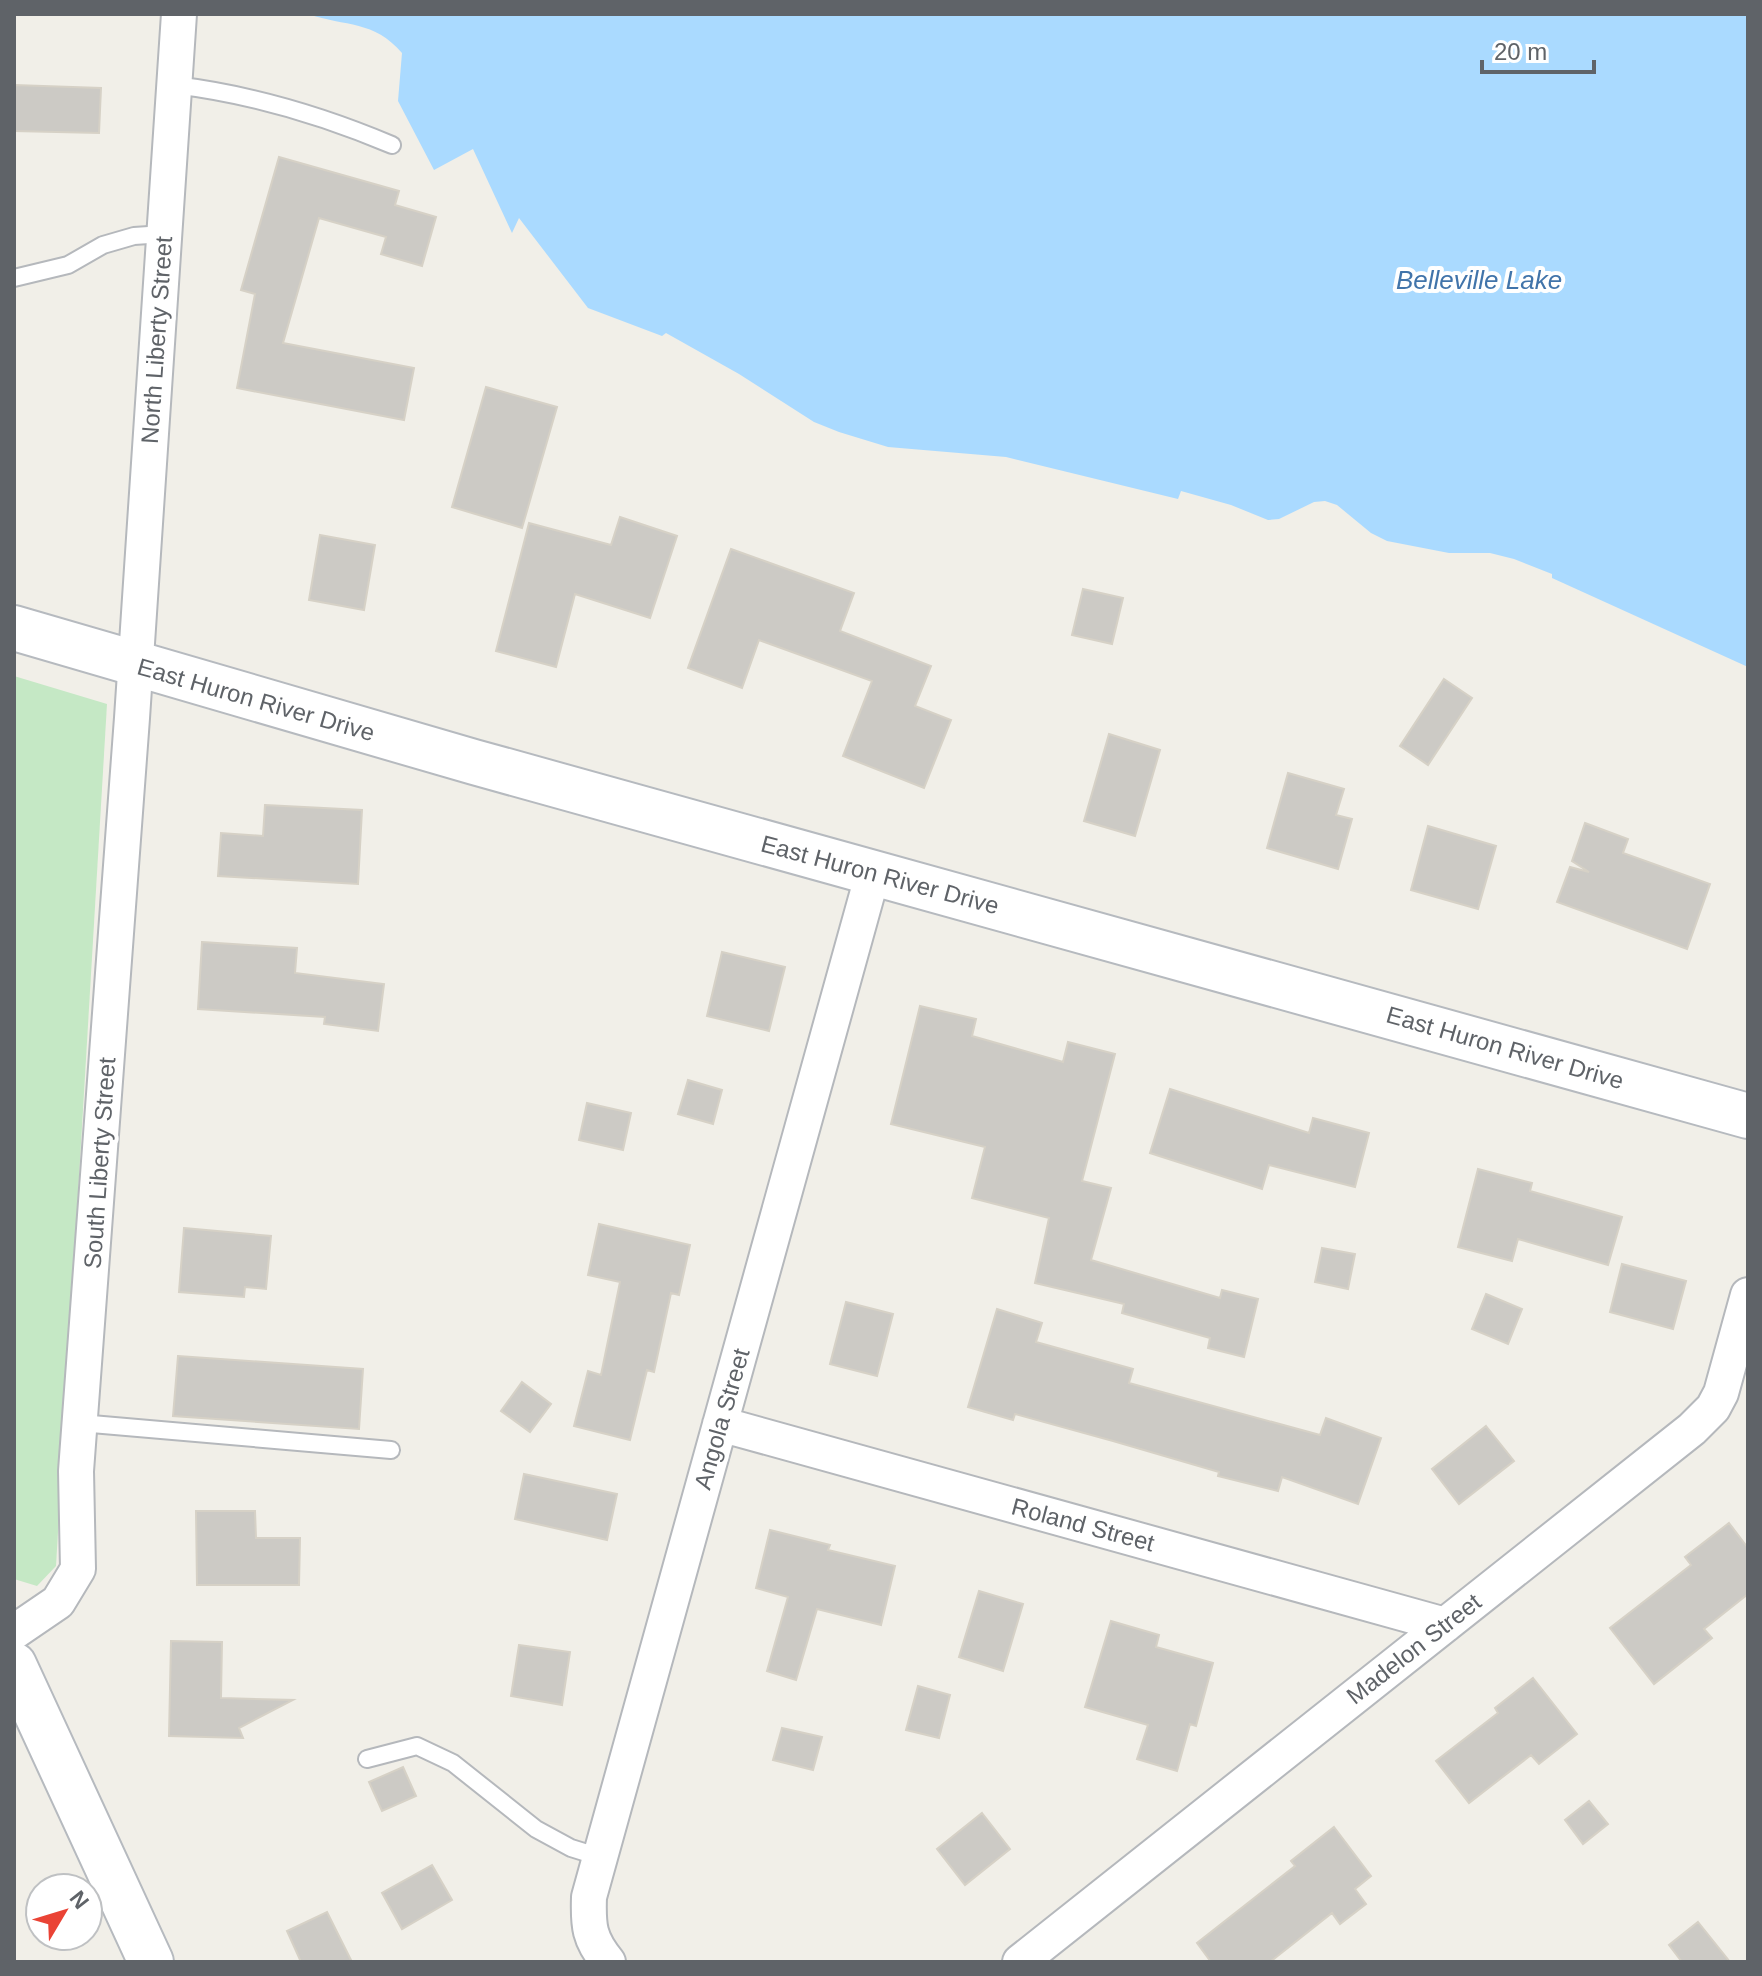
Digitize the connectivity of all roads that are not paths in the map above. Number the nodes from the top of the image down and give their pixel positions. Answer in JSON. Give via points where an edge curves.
{"nodes":[{"id":1,"x":179,"y":14,"type":"edge"},
{"id":2,"x":174,"y":85,"type":"junction"},
{"id":3,"x":392,"y":145,"type":"dead end"},
{"id":4,"x":164,"y":234,"type":"junction"},
{"id":5,"x":14,"y":278,"type":"edge"},
{"id":6,"x":14,"y":628,"type":"edge"},
{"id":7,"x":135,"y":666,"type":"junction"},
{"id":8,"x":873,"y":873,"type":"junction"},
{"id":9,"x":1748,"y":1116,"type":"edge"},
{"id":10,"x":1748,"y":1295,"type":"edge"},
{"id":11,"x":80,"y":1423,"type":"junction"},
{"id":12,"x":720,"y":1424,"type":"junction"},
{"id":13,"x":391,"y":1450,"type":"dead end"},
{"id":14,"x":1445,"y":1625,"type":"junction"},
{"id":15,"x":14,"y":1632,"type":"edge"},
{"id":16,"x":14,"y":1665,"type":"edge"},
{"id":17,"x":367,"y":1759,"type":"dead end"},
{"id":18,"x":600,"y":1857,"type":"junction"},
{"id":19,"x":151,"y":1962,"type":"edge"},
{"id":20,"x":608,"y":1962,"type":"edge"},
{"id":21,"x":1020,"y":1962,"type":"edge"}],
"edges":[{"from":1,"to":2,"type":"street","name":"North Liberty Street"},
{"from":2,"to":3,"type":"lane","via":[[275,104]]},
{"from":2,"to":4,"type":"street","name":"North Liberty Street"},
{"from":4,"to":5,"type":"lane","via":[[103,245],[68,265]]},
{"from":4,"to":7,"type":"street","name":"North Liberty Street"},
{"from":6,"to":7,"type":"main road","name":"East Huron River Drive"},
{"from":7,"to":8,"type":"main road","name":"East Huron River Drive"},
{"from":7,"to":11,"type":"street","name":"South Liberty Street"},
{"from":8,"to":9,"type":"main road","name":"East Huron River Drive"},
{"from":8,"to":12,"type":"street","name":"Angola Street"},
{"from":10,"to":14,"type":"street","name":"Madelon Street","via":[[1713,1408]]},
{"from":11,"to":13,"type":"lane"},
{"from":11,"to":15,"type":"street","name":"South Liberty Street","via":[[78,1569],[58,1602]]},
{"from":12,"to":14,"type":"street","name":"Roland Street"},
{"from":12,"to":18,"type":"street","name":"Angola Street"},
{"from":14,"to":21,"type":"street","name":"Madelon Street"},
{"from":16,"to":19,"type":"main road"},
{"from":17,"to":18,"type":"lane","via":[[417,1746],[453,1763],[536,1829]]},
{"from":18,"to":20,"type":"street","name":"Angola Street","via":[[588,1925]]}]}
